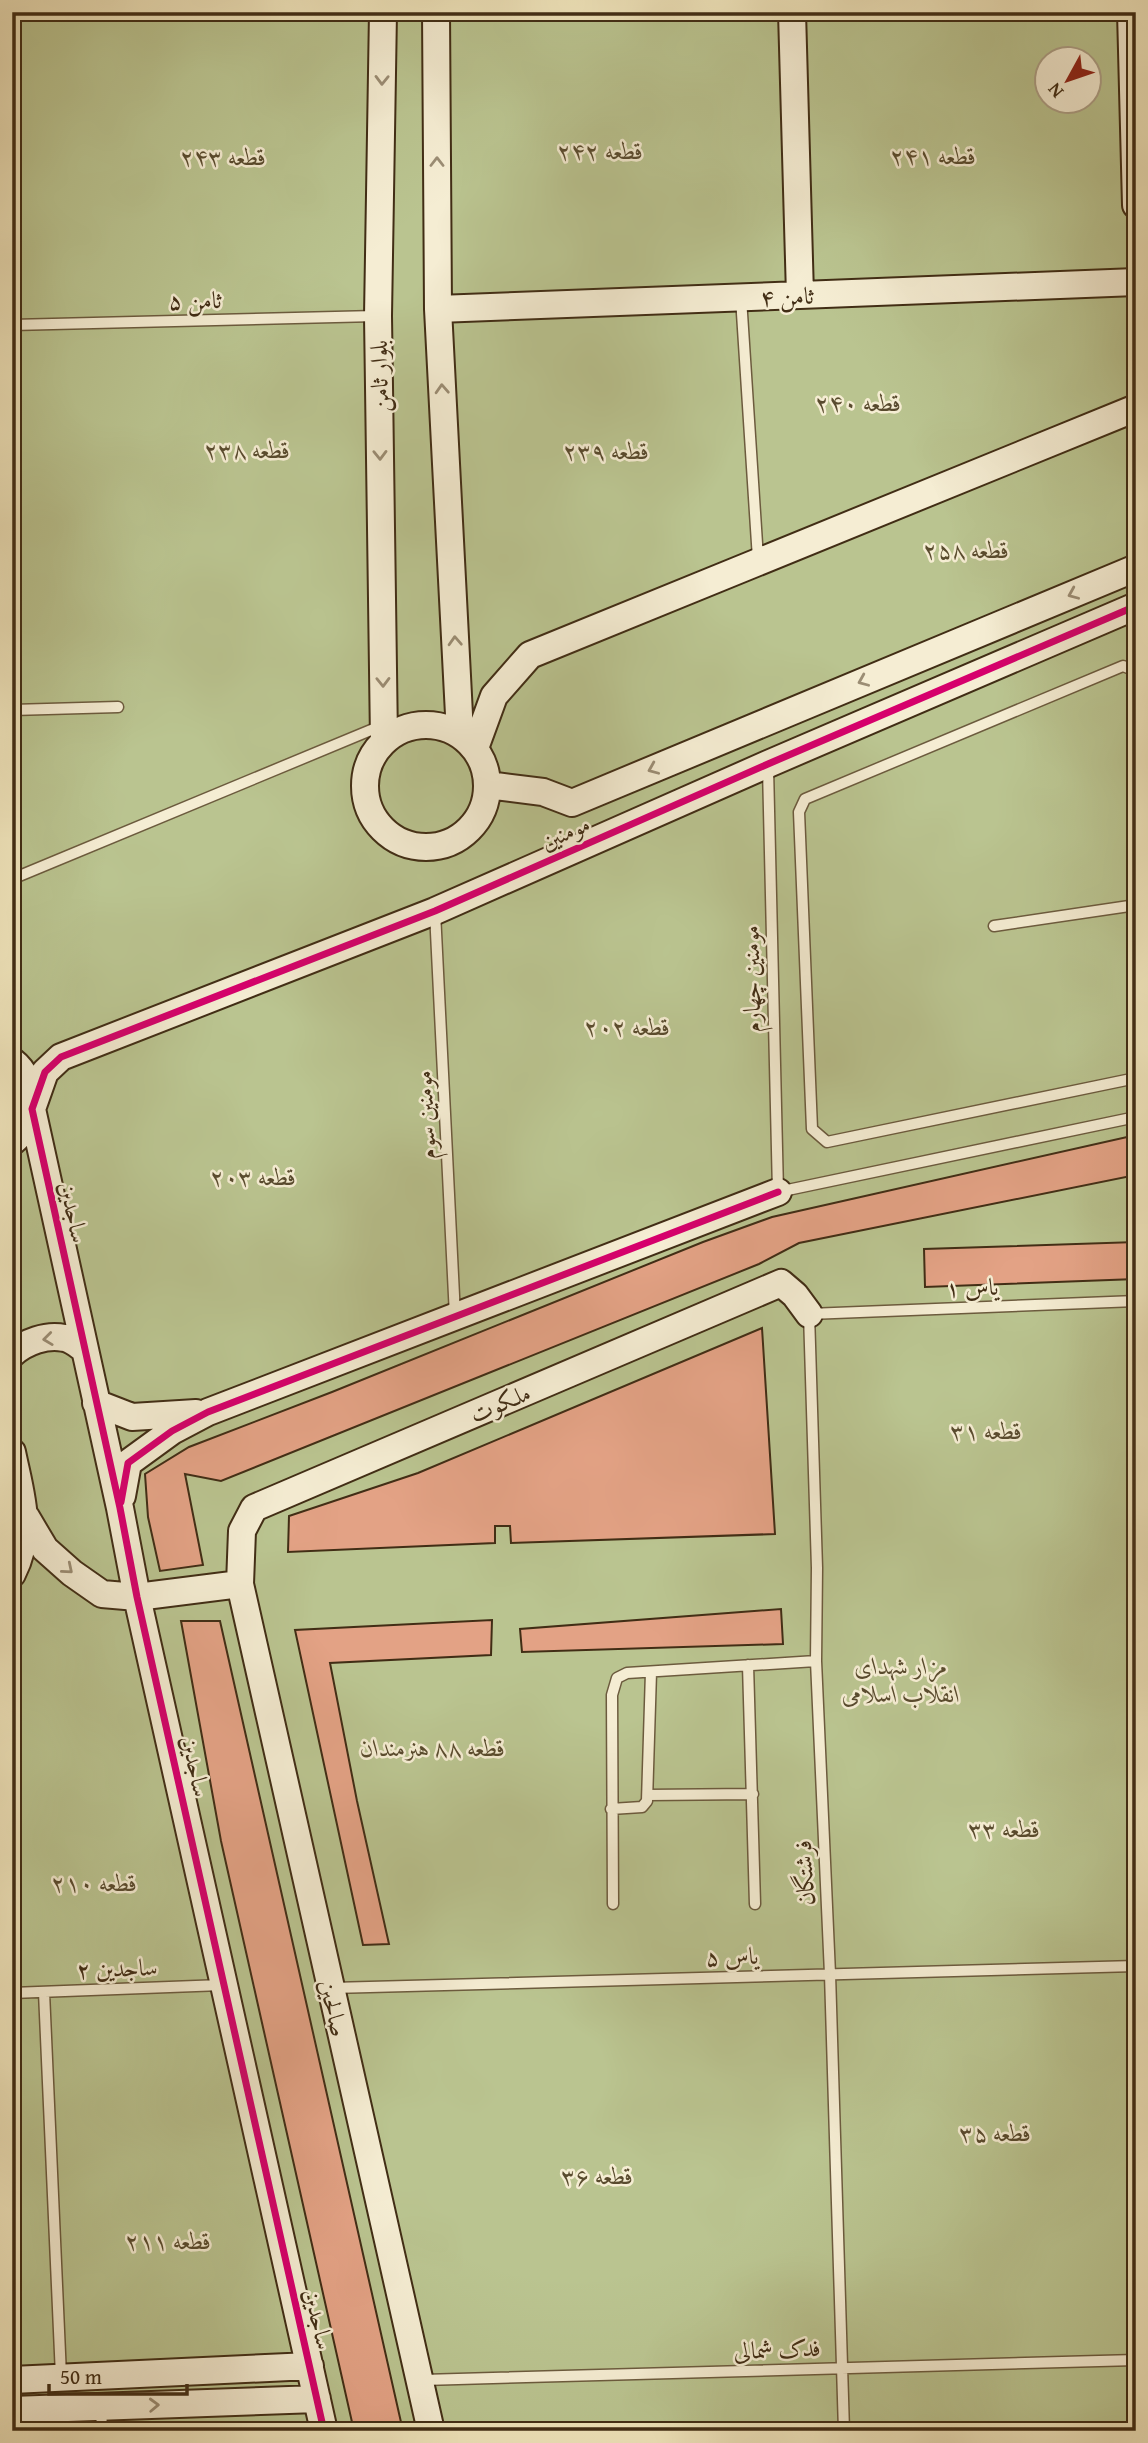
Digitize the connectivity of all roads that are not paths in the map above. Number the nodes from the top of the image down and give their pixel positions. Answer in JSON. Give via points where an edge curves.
{"nodes":[{"id":1,"x":383,"y":12,"type":"edge"},
{"id":2,"x":436,"y":12,"type":"edge"},
{"id":3,"x":792,"y":12,"type":"edge"},
{"id":4,"x":1131,"y":12,"type":"edge"},
{"id":5,"x":1136,"y":205,"type":"edge"},
{"id":6,"x":1136,"y":282,"type":"edge"},
{"id":7,"x":800,"y":295,"type":"junction"},
{"id":8,"x":741,"y":297,"type":"junction"},
{"id":9,"x":438,"y":309,"type":"junction"},
{"id":10,"x":378,"y":316,"type":"junction"},
{"id":11,"x":12,"y":325,"type":"edge"},
{"id":12,"x":1136,"y":408,"type":"edge"},
{"id":13,"x":758,"y":561,"type":"junction"},
{"id":14,"x":1136,"y":568,"type":"edge"},
{"id":15,"x":1136,"y":606,"type":"edge"},
{"id":16,"x":1136,"y":671,"type":"edge"},
{"id":17,"x":118,"y":708,"type":"dead end"},
{"id":18,"x":12,"y":710,"type":"edge"},
{"id":19,"x":384,"y":732,"type":"junction"},
{"id":20,"x":468,"y":741,"type":"junction"},
{"id":21,"x":768,"y":764,"type":"junction"},
{"id":22,"x":488,"y":785,"type":"junction"},
{"id":23,"x":12,"y":879,"type":"edge"},
{"id":24,"x":1136,"y":905,"type":"edge"},
{"id":25,"x":435,"y":911,"type":"junction"},
{"id":26,"x":994,"y":926,"type":"dead end"},
{"id":27,"x":12,"y":1061,"type":"edge"},
{"id":28,"x":1136,"y":1078,"type":"edge"},
{"id":29,"x":32,"y":1109,"type":"junction"},
{"id":30,"x":1136,"y":1116,"type":"edge"},
{"id":31,"x":12,"y":1142,"type":"edge"},
{"id":32,"x":778,"y":1192,"type":"junction"},
{"id":33,"x":1136,"y":1301,"type":"edge"},
{"id":34,"x":809,"y":1314,"type":"junction"},
{"id":35,"x":455,"y":1317,"type":"junction"},
{"id":36,"x":84,"y":1349,"type":"junction"},
{"id":37,"x":12,"y":1354,"type":"edge"},
{"id":38,"x":96,"y":1403,"type":"junction"},
{"id":39,"x":208,"y":1412,"type":"junction"},
{"id":40,"x":12,"y":1452,"type":"edge"},
{"id":41,"x":120,"y":1508,"type":"junction"},
{"id":42,"x":26,"y":1517,"type":"junction"},
{"id":43,"x":12,"y":1574,"type":"edge"},
{"id":44,"x":240,"y":1584,"type":"junction"},
{"id":45,"x":137,"y":1597,"type":"junction"},
{"id":46,"x":816,"y":1661,"type":"junction"},
{"id":47,"x":748,"y":1665,"type":"junction"},
{"id":48,"x":652,"y":1672,"type":"junction"},
{"id":49,"x":753,"y":1794,"type":"junction"},
{"id":50,"x":648,"y":1795,"type":"junction"},
{"id":51,"x":611,"y":1809,"type":"junction"},
{"id":52,"x":613,"y":1904,"type":"dead end"},
{"id":53,"x":755,"y":1904,"type":"dead end"},
{"id":54,"x":1136,"y":1966,"type":"edge"},
{"id":55,"x":830,"y":1974,"type":"junction"},
{"id":56,"x":224,"y":1985,"type":"junction"},
{"id":57,"x":330,"y":1988,"type":"junction"},
{"id":58,"x":44,"y":1992,"type":"junction"},
{"id":59,"x":12,"y":1993,"type":"edge"},
{"id":60,"x":1136,"y":2360,"type":"edge"},
{"id":61,"x":310,"y":2366,"type":"junction"},
{"id":62,"x":842,"y":2368,"type":"junction"},
{"id":63,"x":61,"y":2377,"type":"junction"},
{"id":64,"x":12,"y":2380,"type":"edge"},
{"id":65,"x":419,"y":2380,"type":"junction"},
{"id":66,"x":317,"y":2399,"type":"junction"},
{"id":67,"x":12,"y":2410,"type":"edge"},
{"id":68,"x":101,"y":2419,"type":"edge"},
{"id":69,"x":324,"y":2431,"type":"edge"},
{"id":70,"x":431,"y":2431,"type":"edge"},
{"id":71,"x":844,"y":2431,"type":"edge"}],
"edges":[{"from":1,"to":10,"type":"street","name":"بلوار ثامن","one_way":true},
{"from":9,"to":2,"type":"street","one_way":true},
{"from":3,"to":7,"type":"street"},
{"from":4,"to":5,"type":"street"},
{"from":6,"to":7,"type":"street","name":"ثامن ۴"},
{"from":7,"to":8,"type":"street","name":"ثامن ۴"},
{"from":8,"to":9,"type":"street","name":"ثامن ۴"},
{"from":8,"to":13,"type":"lane"},
{"from":20,"to":9,"type":"street","one_way":true},
{"from":10,"to":11,"type":"lane","name":"ثامن ۵"},
{"from":10,"to":19,"type":"street","name":"بلوار ثامن","one_way":true},
{"from":12,"to":13,"type":"street"},
{"from":13,"to":20,"type":"street","via":[[530,655],[494,696]]},
{"from":14,"to":22,"type":"street","name":"مومنین","one_way":true,"via":[[572,803],[543,792]]},
{"from":15,"to":21,"type":"street","name":"مومنین"},
{"from":16,"to":28,"type":"lane","via":[[1123,666],[1059,692],[804,799],[799,812],[812,1129],[827,1142]]},
{"from":17,"to":18,"type":"lane"},
{"from":19,"to":20,"type":"street","via":[[421,724],[441,726]]},
{"from":19,"to":22,"type":"street","via":[[365,776],[365,796],[372,815],[402,842],[442,846],[460,837],[485,806]]},
{"from":19,"to":23,"type":"lane"},
{"from":20,"to":22,"type":"street","via":[[485,765]]},
{"from":21,"to":25,"type":"street","name":"مومنین"},
{"from":21,"to":32,"type":"lane","name":"مومنین چهارم"},
{"from":24,"to":26,"type":"lane"},
{"from":25,"to":29,"type":"street","name":"مومنین","via":[[61,1057],[45,1072]]},
{"from":25,"to":35,"type":"lane","name":"مومنین سوم"},
{"from":27,"to":29,"type":"street","name":"ساجدین","via":[[26,1077]]},
{"from":29,"to":31,"type":"street","name":"مومنین","via":[[26,1126]]},
{"from":29,"to":36,"type":"street","name":"ساجدین"},
{"from":30,"to":32,"type":"lane"},
{"from":32,"to":35,"type":"street"},
{"from":33,"to":34,"type":"lane","name":"یاس ۱"},
{"from":34,"to":44,"type":"street","name":"ملکوت","via":[[781,1283],[254,1508],[242,1531]]},
{"from":34,"to":46,"type":"lane","name":"فرشتگان"},
{"from":35,"to":39,"type":"street"},
{"from":36,"to":37,"type":"street","one_way":true,"via":[[65,1338],[45,1338],[21,1345]]},
{"from":36,"to":38,"type":"street","name":"ساجدین"},
{"from":38,"to":39,"type":"street","via":[[132,1417]]},
{"from":38,"to":41,"type":"street","name":"ساجدین"},
{"from":39,"to":41,"type":"street","via":[[128,1463]]},
{"from":40,"to":42,"type":"street"},
{"from":41,"to":45,"type":"street","name":"ساجدین"},
{"from":42,"to":43,"type":"street","via":[[24,1542]]},
{"from":42,"to":45,"type":"street","one_way":true,"via":[[45,1549],[72,1573],[103,1594]]},
{"from":44,"to":45,"type":"street"},
{"from":44,"to":57,"type":"street","name":"صالحین"},
{"from":45,"to":56,"type":"street","name":"ساجدین"},
{"from":46,"to":47,"type":"lane"},
{"from":46,"to":55,"type":"lane","name":"فرشتگان"},
{"from":47,"to":48,"type":"lane"},
{"from":47,"to":49,"type":"lane"},
{"from":48,"to":50,"type":"lane"},
{"from":48,"to":51,"type":"lane","via":[[620,1675],[613,1688]]},
{"from":49,"to":50,"type":"lane"},
{"from":49,"to":53,"type":"lane"},
{"from":50,"to":51,"type":"lane","via":[[644,1806]]},
{"from":51,"to":52,"type":"lane"},
{"from":54,"to":55,"type":"lane","name":"یاس ۵"},
{"from":55,"to":57,"type":"lane","name":"یاس ۵"},
{"from":55,"to":62,"type":"lane","name":"فرشتگان"},
{"from":56,"to":58,"type":"lane","name":"ساجدین ۲"},
{"from":56,"to":61,"type":"street","name":"ساجدین"},
{"from":57,"to":65,"type":"street","name":"صالحین"},
{"from":58,"to":59,"type":"lane","name":"ساجدین ۲"},
{"from":58,"to":63,"type":"lane"},
{"from":60,"to":62,"type":"lane","name":"فدک شمالی"},
{"from":61,"to":63,"type":"street"},
{"from":61,"to":66,"type":"street","name":"ساجدین"},
{"from":62,"to":65,"type":"lane","name":"فدک شمالی"},
{"from":62,"to":71,"type":"lane","name":"فرشتگان"},
{"from":63,"to":64,"type":"street"},
{"from":65,"to":70,"type":"street","name":"صالحین"},
{"from":68,"to":66,"type":"street","one_way":true},
{"from":66,"to":69,"type":"street","name":"ساجدین"},
{"from":67,"to":68,"type":"street"}]}
